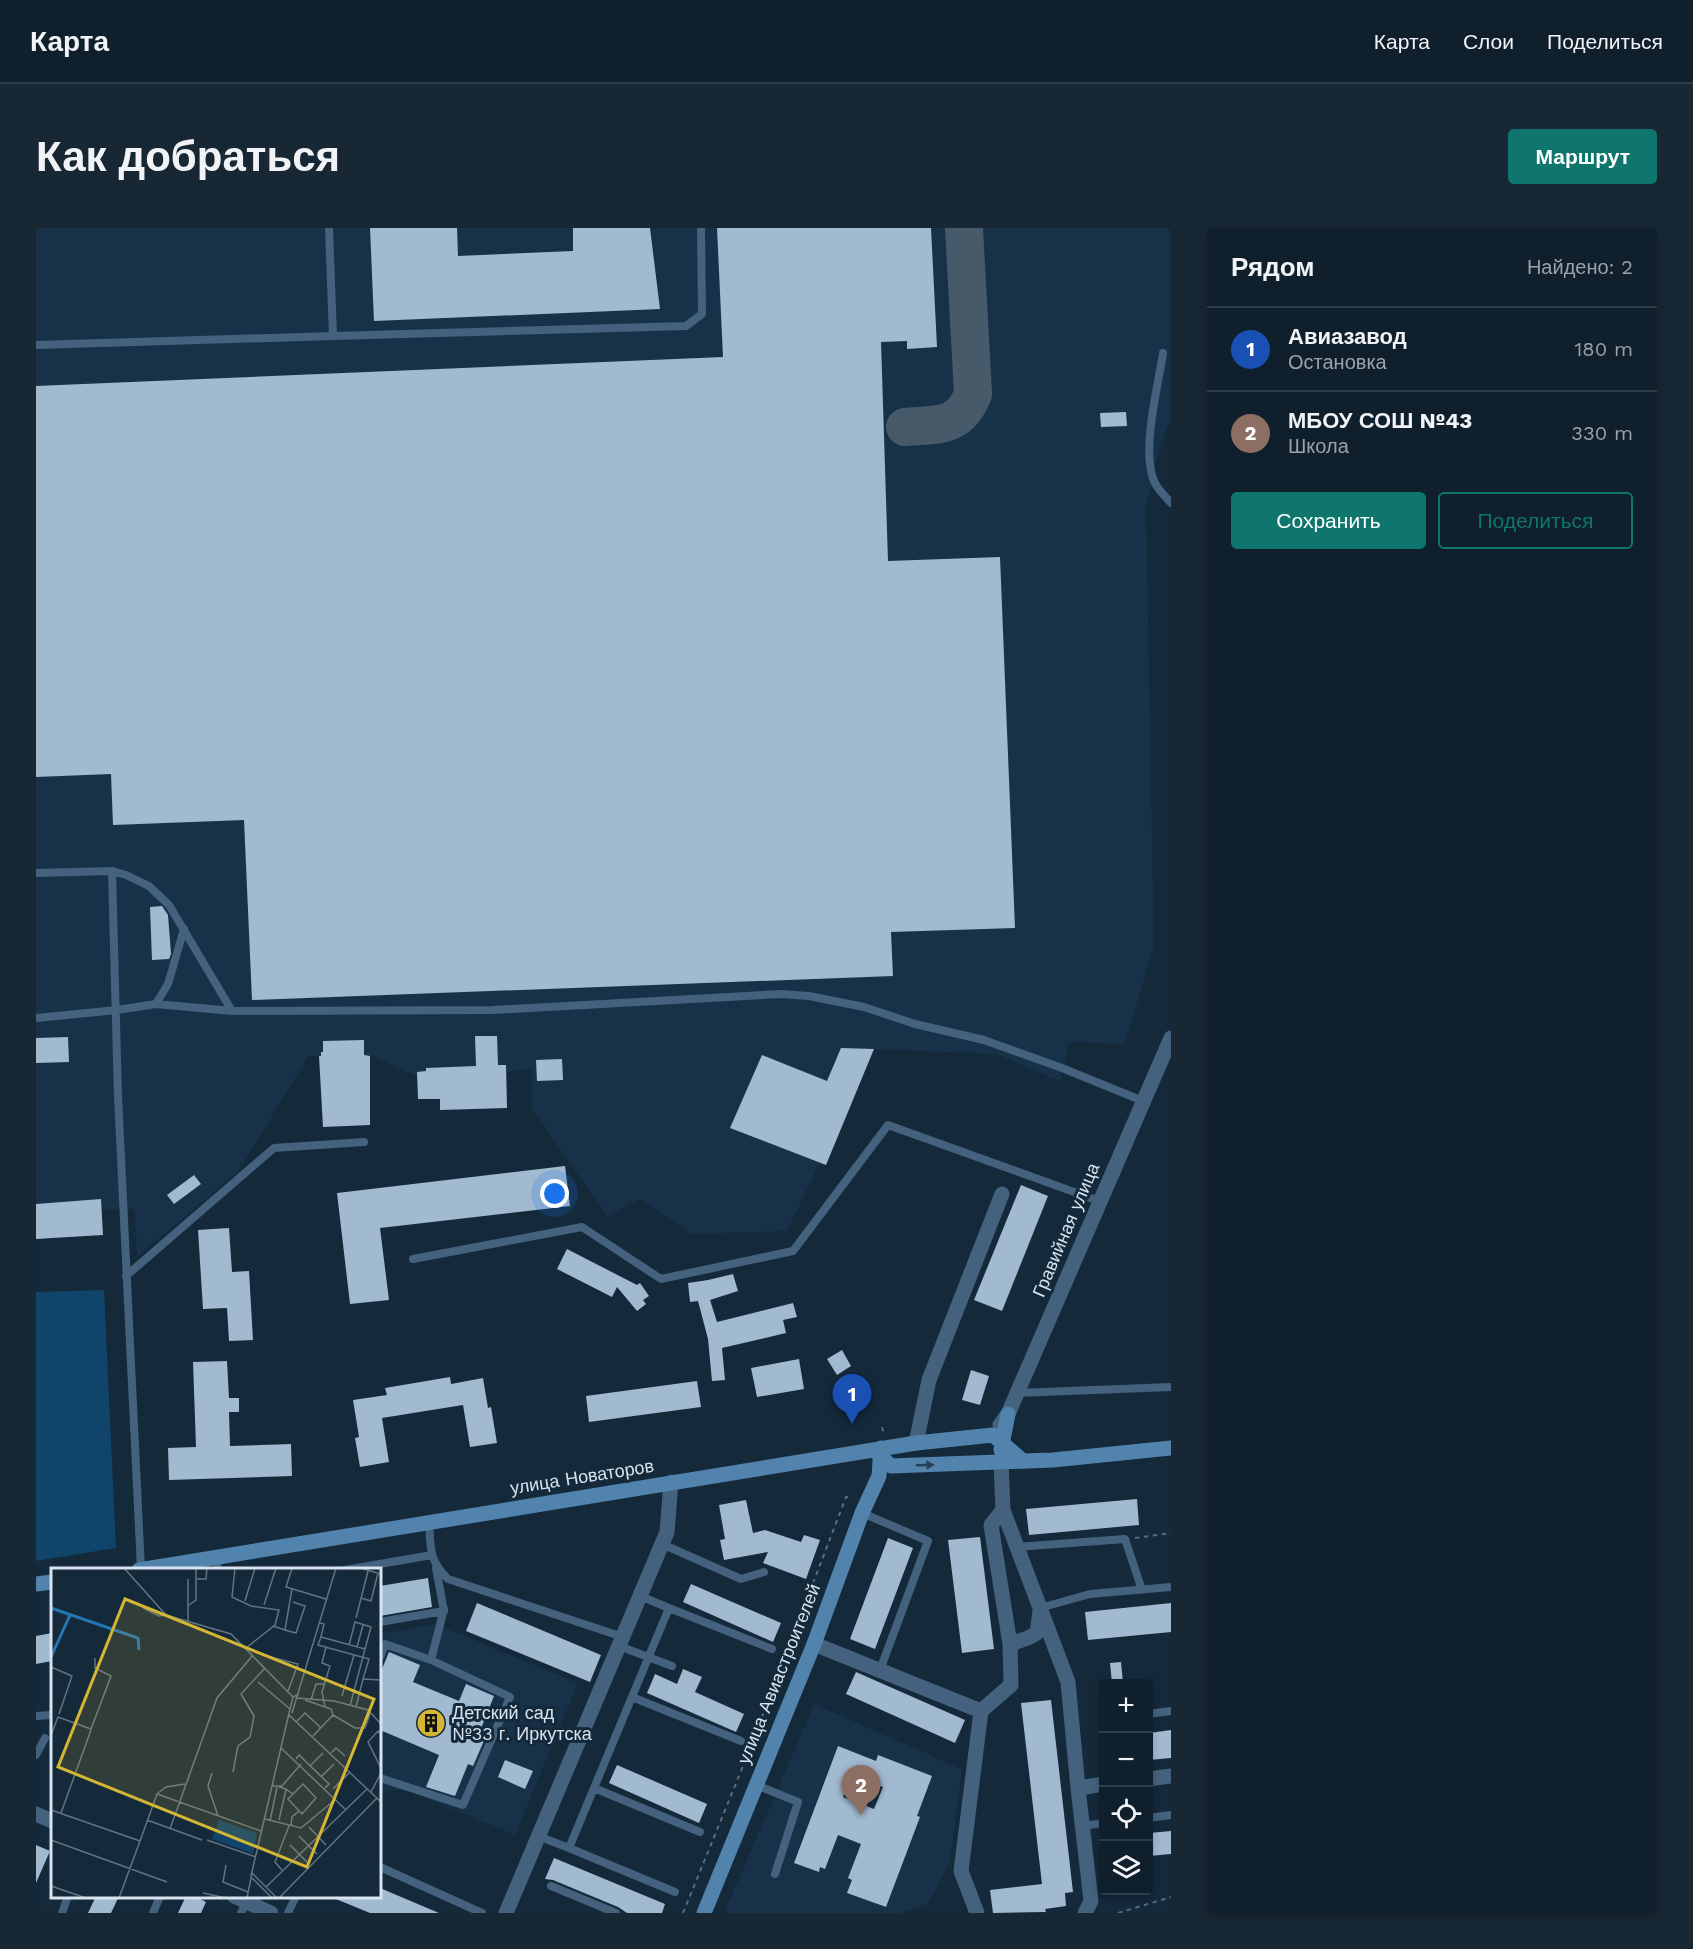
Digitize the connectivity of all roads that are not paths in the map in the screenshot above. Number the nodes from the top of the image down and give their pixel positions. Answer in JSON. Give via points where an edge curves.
{"nodes":[{"id":1,"x":328,"y":228,"type":"edge"},
{"id":2,"x":701,"y":228,"type":"edge"},
{"id":3,"x":333,"y":336,"type":"junction"},
{"id":4,"x":36,"y":345,"type":"edge"},
{"id":5,"x":1163,"y":353,"type":"dead end"},
{"id":6,"x":1171,"y":503,"type":"edge"},
{"id":7,"x":112,"y":871,"type":"junction"},
{"id":8,"x":36,"y":873,"type":"edge"},
{"id":9,"x":184,"y":929,"type":"junction"},
{"id":10,"x":156,"y":1004,"type":"junction"},
{"id":11,"x":117,"y":1010,"type":"junction"},
{"id":12,"x":232,"y":1011,"type":"junction"},
{"id":13,"x":36,"y":1018,"type":"edge"},
{"id":14,"x":1170,"y":1042,"type":"edge"},
{"id":15,"x":1143,"y":1101,"type":"junction"},
{"id":16,"x":364,"y":1142,"type":"dead end"},
{"id":17,"x":1002,"y":1194,"type":"dead end"},
{"id":18,"x":1099,"y":1201,"type":"junction"},
{"id":19,"x":413,"y":1259,"type":"dead end"},
{"id":20,"x":126,"y":1276,"type":"junction"},
{"id":21,"x":1171,"y":1388,"type":"edge"},
{"id":22,"x":1017,"y":1393,"type":"junction"},
{"id":23,"x":1008,"y":1414,"type":"junction"},
{"id":24,"x":993,"y":1435,"type":"junction"},
{"id":25,"x":916,"y":1443,"type":"junction"},
{"id":26,"x":1171,"y":1448,"type":"edge"},
{"id":27,"x":879,"y":1450,"type":"junction"},
{"id":28,"x":1023,"y":1461,"type":"junction"},
{"id":29,"x":984,"y":1462,"type":"junction"},
{"id":30,"x":1001,"y":1462,"type":"junction"},
{"id":31,"x":671,"y":1482,"type":"junction"},
{"id":32,"x":1003,"y":1510,"type":"junction"},
{"id":33,"x":862,"y":1513,"type":"junction"},
{"id":34,"x":429,"y":1522,"type":"junction"},
{"id":35,"x":662,"y":1544,"type":"junction"},
{"id":36,"x":1016,"y":1547,"type":"junction"},
{"id":37,"x":432,"y":1555,"type":"junction"},
{"id":38,"x":217,"y":1563,"type":"edge"},
{"id":39,"x":436,"y":1567,"type":"junction"},
{"id":40,"x":140,"y":1568,"type":"edge"},
{"id":41,"x":153,"y":1568,"type":"edge"},
{"id":42,"x":351,"y":1568,"type":"edge"},
{"id":43,"x":764,"y":1572,"type":"dead end"},
{"id":44,"x":51,"y":1582,"type":"edge"},
{"id":45,"x":36,"y":1584,"type":"edge"},
{"id":46,"x":1171,"y":1587,"type":"edge"},
{"id":47,"x":1142,"y":1590,"type":"junction"},
{"id":48,"x":640,"y":1596,"type":"junction"},
{"id":49,"x":669,"y":1608,"type":"junction"},
{"id":50,"x":1040,"y":1608,"type":"junction"},
{"id":51,"x":444,"y":1609,"type":"junction"},
{"id":52,"x":381,"y":1622,"type":"edge"},
{"id":53,"x":621,"y":1642,"type":"junction"},
{"id":54,"x":814,"y":1644,"type":"junction"},
{"id":55,"x":1010,"y":1644,"type":"junction"},
{"id":56,"x":772,"y":1649,"type":"dead end"},
{"id":57,"x":381,"y":1654,"type":"edge"},
{"id":58,"x":648,"y":1658,"type":"junction"},
{"id":59,"x":431,"y":1660,"type":"junction"},
{"id":60,"x":672,"y":1666,"type":"dead end"},
{"id":61,"x":880,"y":1670,"type":"junction"},
{"id":62,"x":632,"y":1697,"type":"junction"},
{"id":63,"x":981,"y":1711,"type":"junction"},
{"id":64,"x":1171,"y":1711,"type":"edge"},
{"id":65,"x":1153,"y":1713,"type":"edge"},
{"id":66,"x":51,"y":1715,"type":"edge"},
{"id":67,"x":36,"y":1716,"type":"edge"},
{"id":68,"x":45,"y":1738,"type":"dead end"},
{"id":69,"x":741,"y":1741,"type":"dead end"},
{"id":70,"x":36,"y":1755,"type":"edge"},
{"id":71,"x":1171,"y":1776,"type":"edge"},
{"id":72,"x":381,"y":1778,"type":"edge"},
{"id":73,"x":1153,"y":1778,"type":"edge"},
{"id":74,"x":756,"y":1785,"type":"junction"},
{"id":75,"x":1099,"y":1785,"type":"edge"},
{"id":76,"x":594,"y":1788,"type":"junction"},
{"id":77,"x":1078,"y":1788,"type":"junction"},
{"id":78,"x":36,"y":1814,"type":"edge"},
{"id":79,"x":1171,"y":1815,"type":"edge"},
{"id":80,"x":1153,"y":1817,"type":"edge"},
{"id":81,"x":51,"y":1821,"type":"edge"},
{"id":82,"x":1099,"y":1824,"type":"edge"},
{"id":83,"x":1083,"y":1826,"type":"junction"},
{"id":84,"x":700,"y":1832,"type":"dead end"},
{"id":85,"x":538,"y":1836,"type":"junction"},
{"id":86,"x":570,"y":1848,"type":"junction"},
{"id":87,"x":381,"y":1867,"type":"edge"},
{"id":88,"x":775,"y":1874,"type":"dead end"},
{"id":89,"x":551,"y":1886,"type":"dead end"},
{"id":90,"x":675,"y":1892,"type":"dead end"},
{"id":91,"x":68,"y":1898,"type":"edge"},
{"id":92,"x":159,"y":1898,"type":"edge"},
{"id":93,"x":295,"y":1898,"type":"edge"},
{"id":94,"x":243,"y":1902,"type":"edge"},
{"id":95,"x":62,"y":1913,"type":"edge"},
{"id":96,"x":153,"y":1913,"type":"edge"},
{"id":97,"x":271,"y":1913,"type":"edge"},
{"id":98,"x":288,"y":1913,"type":"edge"},
{"id":99,"x":482,"y":1913,"type":"edge"},
{"id":100,"x":506,"y":1913,"type":"edge"},
{"id":101,"x":616,"y":1913,"type":"edge"},
{"id":102,"x":704,"y":1913,"type":"edge"},
{"id":103,"x":977,"y":1913,"type":"edge"},
{"id":104,"x":1085,"y":1913,"type":"edge"}],
"edges":[{"from":1,"to":3,"type":"lane"},
{"from":2,"to":3,"type":"lane","via":[[702,314],[686,326]]},
{"from":3,"to":4,"type":"lane"},
{"from":5,"to":6,"type":"lane","via":[[1149,462],[1154,482]]},
{"from":7,"to":8,"type":"lane"},
{"from":7,"to":9,"type":"lane","via":[[149,886],[169,905]]},
{"from":7,"to":11,"type":"lane"},
{"from":9,"to":10,"type":"lane","via":[[168,984]]},
{"from":9,"to":12,"type":"lane"},
{"from":10,"to":11,"type":"lane"},
{"from":10,"to":12,"type":"lane"},
{"from":11,"to":13,"type":"lane"},
{"from":11,"to":20,"type":"lane"},
{"from":12,"to":15,"type":"lane","via":[[493,1010],[781,994],[809,996],[984,1040]]},
{"from":14,"to":15,"type":"street","name":"Гравийная улица"},
{"from":15,"to":18,"type":"street","name":"Гравийная улица"},
{"from":16,"to":20,"type":"lane","via":[[274,1148]]},
{"from":17,"to":25,"type":"street","via":[[929,1380]]},
{"from":18,"to":19,"type":"lane","via":[[888,1125],[793,1251],[661,1279],[582,1227]]},
{"from":18,"to":22,"type":"street","name":"Гравийная улица"},
{"from":20,"to":40,"type":"lane"},
{"from":21,"to":22,"type":"lane"},
{"from":22,"to":23,"type":"street","name":"Гравийная улица"},
{"from":23,"to":24,"type":"street","name":"Гравийная улица"},
{"from":23,"to":29,"type":"main road","via":[[1001,1450]]},
{"from":24,"to":25,"type":"main road","name":"улица Новаторов"},
{"from":24,"to":28,"type":"main road"},
{"from":25,"to":27,"type":"main road","name":"улица Новаторов"},
{"from":26,"to":28,"type":"main road"},
{"from":27,"to":29,"type":"main road","one_way":true,"via":[[891,1466]]},
{"from":27,"to":31,"type":"main road","name":"улица Новаторов"},
{"from":27,"to":33,"type":"main road","name":"улица Авиастроителей","via":[[879,1476]]},
{"from":28,"to":30,"type":"main road"},
{"from":29,"to":30,"type":"main road"},
{"from":30,"to":32,"type":"street"},
{"from":31,"to":34,"type":"main road","name":"улица Новаторов"},
{"from":31,"to":35,"type":"street","via":[[667,1532]]},
{"from":32,"to":36,"type":"street"},
{"from":32,"to":55,"type":"street","via":[[991,1525]]},
{"from":33,"to":54,"type":"main road","name":"улица Авиастроителей"},
{"from":33,"to":61,"type":"lane","via":[[928,1541]]},
{"from":34,"to":37,"type":"lane"},
{"from":34,"to":38,"type":"main road","name":"улица Новаторов"},
{"from":35,"to":43,"type":"lane","via":[[741,1579]]},
{"from":35,"to":48,"type":"street"},
{"from":36,"to":47,"type":"lane","via":[[1125,1539]]},
{"from":36,"to":50,"type":"street"},
{"from":37,"to":39,"type":"lane"},
{"from":37,"to":42,"type":"lane"},
{"from":38,"to":41,"type":"main road","name":"улица Новаторов"},
{"from":39,"to":51,"type":"lane"},
{"from":39,"to":53,"type":"lane","via":[[448,1579]]},
{"from":44,"to":45,"type":"main road"},
{"from":46,"to":47,"type":"lane"},
{"from":47,"to":50,"type":"lane","via":[[1090,1594]]},
{"from":48,"to":49,"type":"lane"},
{"from":48,"to":53,"type":"street"},
{"from":49,"to":56,"type":"lane"},
{"from":49,"to":58,"type":"lane"},
{"from":50,"to":55,"type":"street","via":[[1037,1633]]},
{"from":50,"to":77,"type":"street","via":[[1068,1682]]},
{"from":51,"to":52,"type":"lane"},
{"from":51,"to":59,"type":"lane"},
{"from":53,"to":58,"type":"lane"},
{"from":53,"to":85,"type":"street"},
{"from":54,"to":61,"type":"street"},
{"from":54,"to":74,"type":"main road","name":"улица Авиастроителей"},
{"from":55,"to":63,"type":"street","via":[[1011,1685]]},
{"from":57,"to":59,"type":"lane","via":[[385,1644]]},
{"from":58,"to":60,"type":"lane"},
{"from":58,"to":62,"type":"lane"},
{"from":59,"to":72,"type":"lane","via":[[510,1697],[506,1707],[463,1805]]},
{"from":61,"to":63,"type":"street"},
{"from":62,"to":69,"type":"lane"},
{"from":62,"to":76,"type":"lane"},
{"from":63,"to":103,"type":"street","via":[[961,1871]]},
{"from":64,"to":65,"type":"lane"},
{"from":66,"to":67,"type":"lane"},
{"from":68,"to":70,"type":"lane"},
{"from":71,"to":73,"type":"street"},
{"from":74,"to":88,"type":"lane","via":[[798,1802]]},
{"from":74,"to":102,"type":"main road","name":"улица Авиастроителей"},
{"from":75,"to":77,"type":"street"},
{"from":76,"to":84,"type":"lane"},
{"from":76,"to":86,"type":"lane"},
{"from":77,"to":83,"type":"street"},
{"from":78,"to":81,"type":"street"},
{"from":79,"to":80,"type":"lane"},
{"from":82,"to":83,"type":"lane"},
{"from":83,"to":104,"type":"street","via":[[1092,1901]]},
{"from":85,"to":86,"type":"lane"},
{"from":85,"to":100,"type":"street"},
{"from":86,"to":90,"type":"lane"},
{"from":87,"to":99,"type":"lane"},
{"from":89,"to":101,"type":"lane"},
{"from":91,"to":95,"type":"lane"},
{"from":92,"to":96,"type":"lane"},
{"from":93,"to":98,"type":"lane"},
{"from":94,"to":97,"type":"street"}]}
